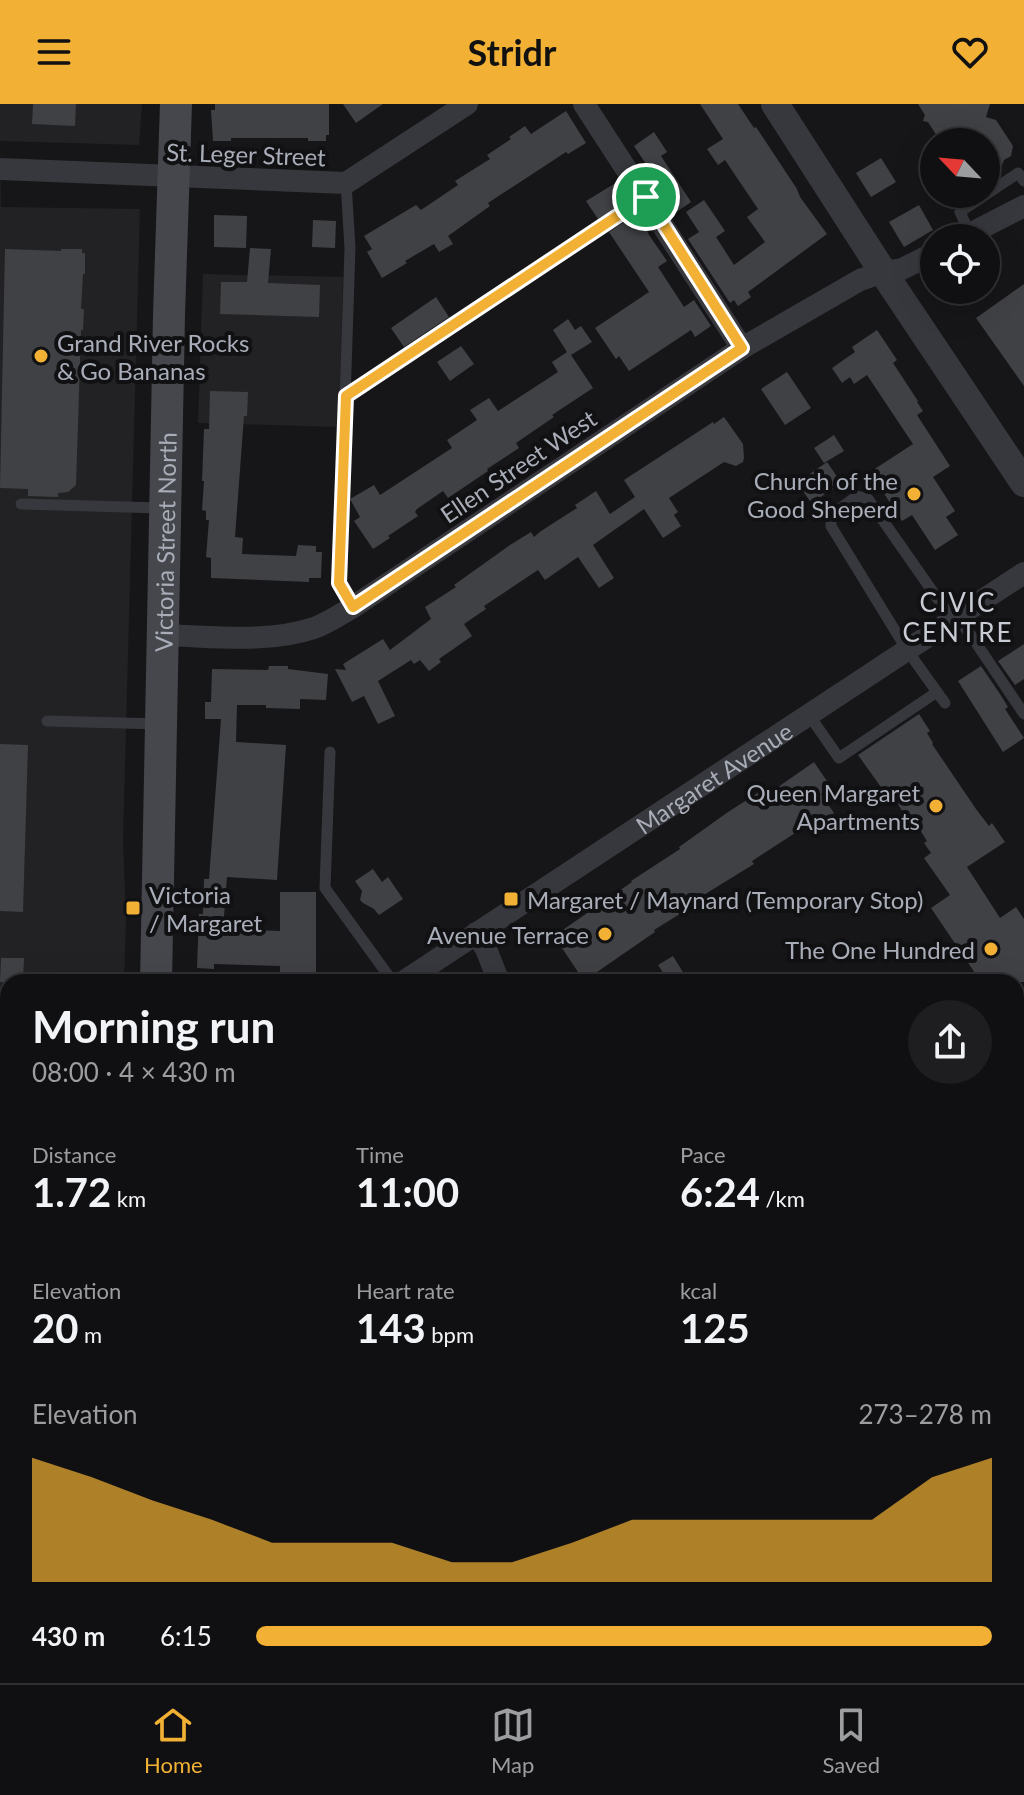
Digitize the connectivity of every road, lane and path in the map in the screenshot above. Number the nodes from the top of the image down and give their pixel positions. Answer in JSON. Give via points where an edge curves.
{"nodes":[{"id":1,"x":176,"y":104,"type":"edge"},
{"id":2,"x":467,"y":104,"type":"edge"},
{"id":3,"x":584,"y":104,"type":"edge"},
{"id":4,"x":775,"y":104,"type":"edge"},
{"id":5,"x":0,"y":169,"type":"edge"},
{"id":6,"x":174,"y":177,"type":"junction"},
{"id":7,"x":1024,"y":181,"type":"edge"},
{"id":8,"x":346,"y":183,"type":"junction"},
{"id":9,"x":646,"y":197,"type":"junction"},
{"id":10,"x":1024,"y":206,"type":"edge"},
{"id":11,"x":963,"y":224,"type":"edge"},
{"id":12,"x":989,"y":224,"type":"edge"},
{"id":13,"x":920,"y":260,"type":"edge"},
{"id":14,"x":883,"y":272,"type":"junction"},
{"id":15,"x":742,"y":348,"type":"junction"},
{"id":16,"x":346,"y":396,"type":"junction"},
{"id":17,"x":1024,"y":483,"type":"edge"},
{"id":18,"x":21,"y":504,"type":"dead end"},
{"id":19,"x":166,"y":508,"type":"junction"},
{"id":20,"x":1024,"y":573,"type":"edge"},
{"id":21,"x":353,"y":607,"type":"junction"},
{"id":22,"x":954,"y":618,"type":"junction"},
{"id":23,"x":162,"y":635,"type":"junction"},
{"id":24,"x":907,"y":650,"type":"junction"},
{"id":25,"x":937,"y":692,"type":"junction"},
{"id":26,"x":945,"y":703,"type":"dead end"},
{"id":27,"x":1024,"y":714,"type":"edge"},
{"id":28,"x":809,"y":715,"type":"junction"},
{"id":29,"x":47,"y":721,"type":"dead end"},
{"id":30,"x":161,"y":724,"type":"junction"},
{"id":31,"x":330,"y":752,"type":"dead end"},
{"id":32,"x":476,"y":933,"type":"junction"},
{"id":33,"x":156,"y":974,"type":"edge"},
{"id":34,"x":387,"y":974,"type":"edge"},
{"id":35,"x":415,"y":974,"type":"edge"},
{"id":36,"x":496,"y":974,"type":"edge"}],
"edges":[{"from":1,"to":6,"type":"main road","name":"Victoria Street North"},
{"from":2,"to":8,"type":"street","name":"St. Leger Street"},
{"from":3,"to":9,"type":"street"},
{"from":4,"to":14,"type":"street"},
{"from":5,"to":6,"type":"street","name":"St. Leger Street"},
{"from":6,"to":8,"type":"street","name":"St. Leger Street"},
{"from":6,"to":19,"type":"main road","name":"Victoria Street North"},
{"from":7,"to":11,"type":"lane","via":[[1018,173],[960,212]]},
{"from":8,"to":16,"type":"lane"},
{"from":9,"to":15,"type":"street"},
{"from":9,"to":16,"type":"lane"},
{"from":10,"to":12,"type":"street"},
{"from":13,"to":14,"type":"street","name":"Ellen Street West"},
{"from":14,"to":15,"type":"street","name":"Ellen Street West"},
{"from":14,"to":17,"type":"street"},
{"from":15,"to":21,"type":"street","name":"Ellen Street West"},
{"from":16,"to":21,"type":"lane","via":[[339,583]]},
{"from":18,"to":19,"type":"lane"},
{"from":19,"to":23,"type":"main road","name":"Victoria Street North"},
{"from":20,"to":22,"type":"street","name":"Margaret Avenue"},
{"from":21,"to":23,"type":"street","name":"Ellen Street West","via":[[318,627],[287,635]]},
{"from":22,"to":24,"type":"street","name":"Margaret Avenue"},
{"from":22,"to":24,"type":"lane","via":[[868,499],[857,496],[831,515],[831,526]]},
{"from":22,"to":27,"type":"lane"},
{"from":23,"to":30,"type":"main road","name":"Victoria Street North"},
{"from":24,"to":25,"type":"lane"},
{"from":24,"to":28,"type":"street","name":"Margaret Avenue"},
{"from":25,"to":26,"type":"lane"},
{"from":25,"to":28,"type":"lane","via":[[839,758]]},
{"from":28,"to":32,"type":"street","name":"Margaret Avenue"},
{"from":29,"to":30,"type":"lane"},
{"from":30,"to":33,"type":"main road","name":"Victoria Street North"},
{"from":31,"to":34,"type":"lane","via":[[325,888]]},
{"from":32,"to":35,"type":"street","name":"Margaret Avenue"},
{"from":32,"to":36,"type":"street"}]}
